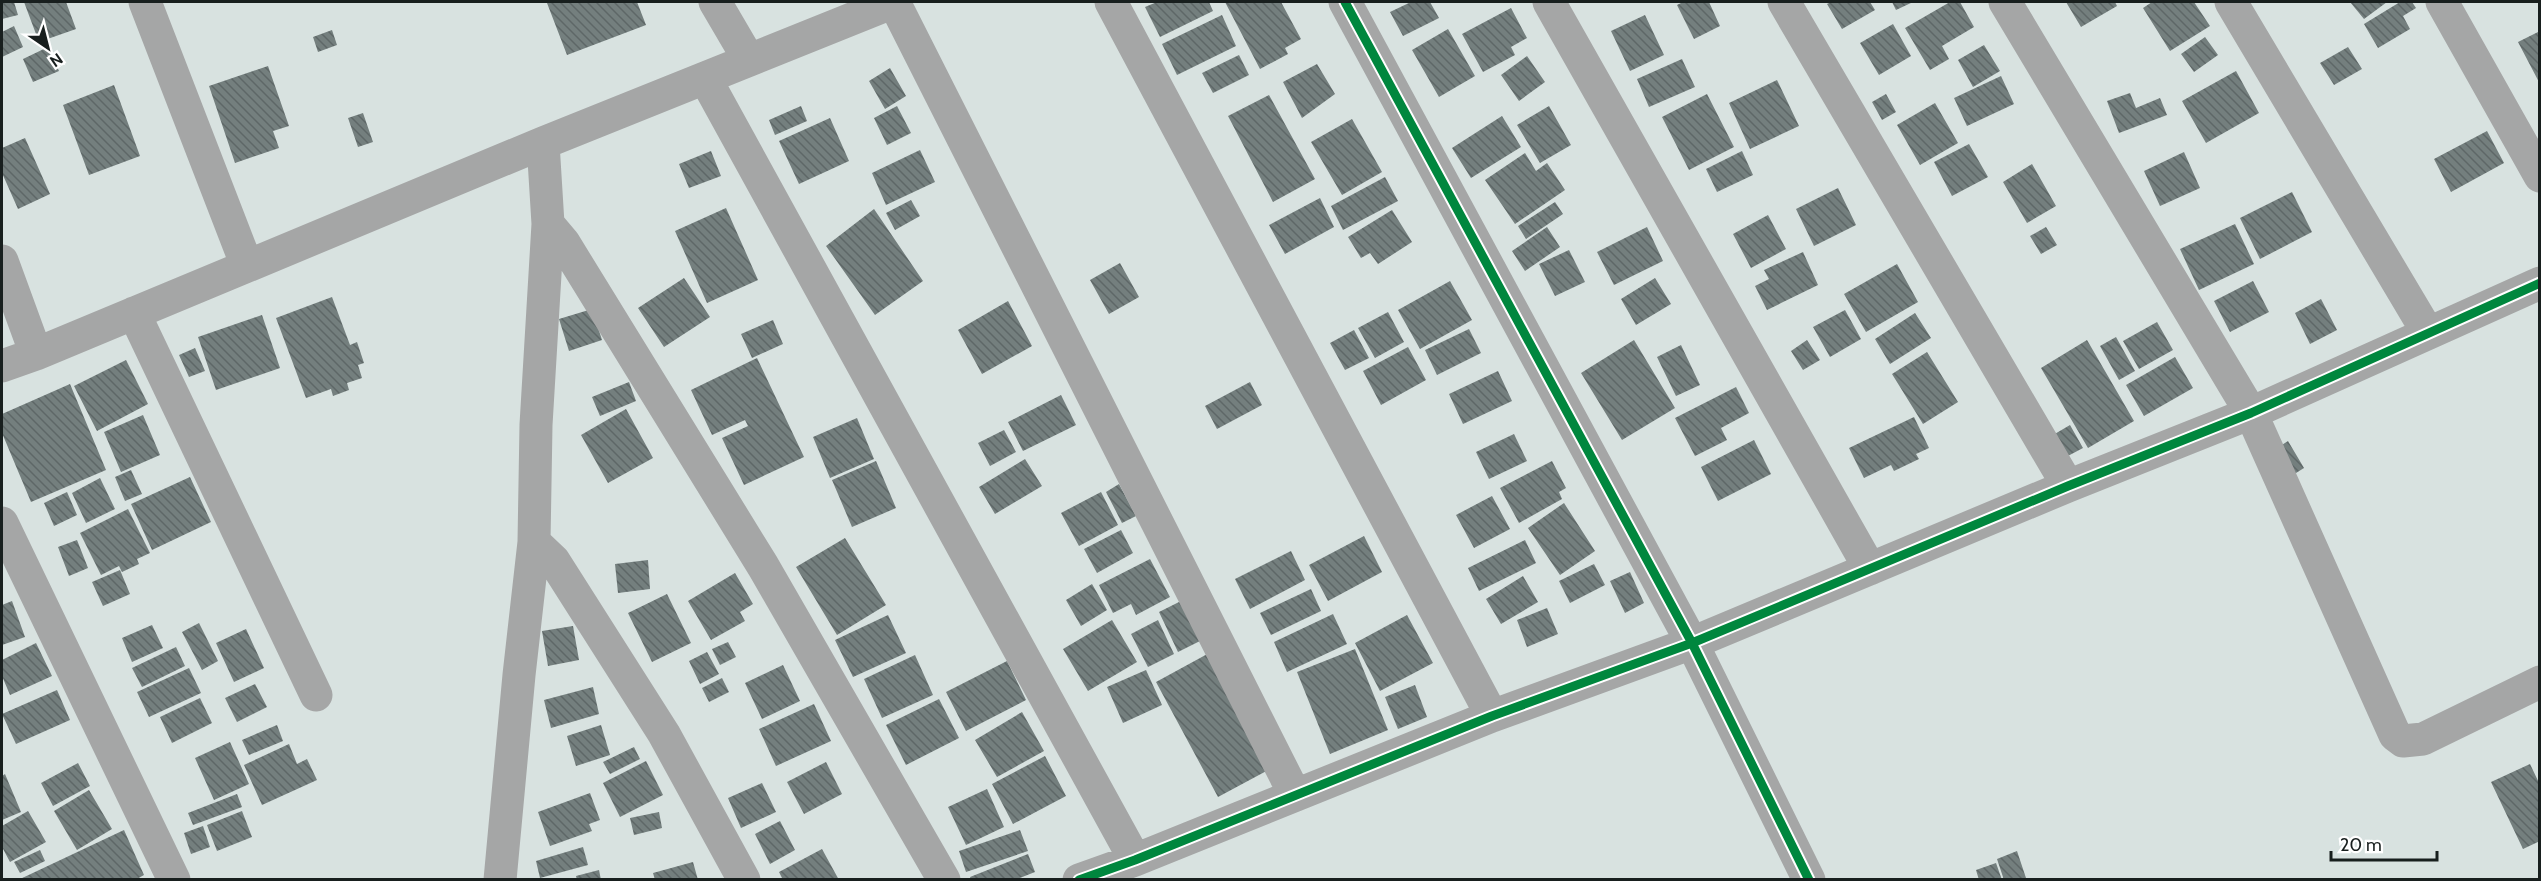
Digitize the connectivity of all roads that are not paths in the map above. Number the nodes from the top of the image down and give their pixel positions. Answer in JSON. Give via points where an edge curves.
{"nodes":[{"id":1,"x":146,"y":2,"type":"edge"},
{"id":2,"x":715,"y":2,"type":"edge"},
{"id":3,"x":894,"y":2,"type":"edge"},
{"id":4,"x":1111,"y":2,"type":"edge"},
{"id":5,"x":1345,"y":2,"type":"edge"},
{"id":6,"x":1549,"y":2,"type":"edge"},
{"id":7,"x":1784,"y":2,"type":"edge"},
{"id":8,"x":2005,"y":2,"type":"edge"},
{"id":9,"x":2231,"y":2,"type":"edge"},
{"id":10,"x":2442,"y":2,"type":"edge"},
{"id":11,"x":749,"y":60,"type":"junction"},
{"id":12,"x":705,"y":78,"type":"junction"},
{"id":13,"x":543,"y":143,"type":"junction"},
{"id":14,"x":2540,"y":176,"type":"edge"},
{"id":15,"x":548,"y":224,"type":"junction"},
{"id":16,"x":2,"y":261,"type":"edge"},
{"id":17,"x":247,"y":266,"type":"junction"},
{"id":18,"x":2540,"y":283,"type":"edge"},
{"id":19,"x":134,"y":313,"type":"junction"},
{"id":20,"x":2427,"y":333,"type":"junction"},
{"id":21,"x":36,"y":354,"type":"junction"},
{"id":22,"x":2,"y":366,"type":"edge"},
{"id":23,"x":2251,"y":413,"type":"junction"},
{"id":24,"x":2068,"y":486,"type":"junction"},
{"id":25,"x":2,"y":523,"type":"edge"},
{"id":26,"x":534,"y":542,"type":"junction"},
{"id":27,"x":1870,"y":569,"type":"junction"},
{"id":28,"x":1692,"y":643,"type":"junction"},
{"id":29,"x":2540,"y":682,"type":"edge"},
{"id":30,"x":316,"y":695,"type":"dead end"},
{"id":31,"x":1492,"y":716,"type":"junction"},
{"id":32,"x":1295,"y":795,"type":"junction"},
{"id":33,"x":1135,"y":860,"type":"junction"},
{"id":34,"x":174,"y":879,"type":"edge"},
{"id":35,"x":500,"y":879,"type":"edge"},
{"id":36,"x":744,"y":879,"type":"edge"},
{"id":37,"x":944,"y":879,"type":"edge"},
{"id":38,"x":1079,"y":879,"type":"edge"},
{"id":39,"x":1809,"y":879,"type":"edge"}],
"edges":[{"from":1,"to":17,"type":"street"},
{"from":2,"to":11,"type":"street"},
{"from":3,"to":11,"type":"street"},
{"from":3,"to":32,"type":"street"},
{"from":4,"to":31,"type":"street"},
{"from":5,"to":28,"type":"street"},
{"from":6,"to":27,"type":"street"},
{"from":7,"to":24,"type":"street"},
{"from":8,"to":23,"type":"street"},
{"from":9,"to":20,"type":"street"},
{"from":10,"to":14,"type":"street"},
{"from":11,"to":12,"type":"street"},
{"from":12,"to":13,"type":"street"},
{"from":12,"to":33,"type":"street"},
{"from":13,"to":15,"type":"street"},
{"from":13,"to":17,"type":"street"},
{"from":15,"to":26,"type":"street","via":[[536,425]]},
{"from":15,"to":37,"type":"street","via":[[564,243],[763,566]]},
{"from":16,"to":21,"type":"street"},
{"from":17,"to":19,"type":"street"},
{"from":18,"to":20,"type":"street"},
{"from":19,"to":21,"type":"street"},
{"from":19,"to":30,"type":"street"},
{"from":20,"to":23,"type":"street"},
{"from":21,"to":22,"type":"street"},
{"from":23,"to":24,"type":"street"},
{"from":23,"to":29,"type":"street","via":[[2395,735],[2403,741],[2423,739]]},
{"from":24,"to":27,"type":"street"},
{"from":25,"to":34,"type":"street"},
{"from":26,"to":35,"type":"street"},
{"from":26,"to":36,"type":"street","via":[[554,561],[664,734]]},
{"from":27,"to":28,"type":"street"},
{"from":28,"to":31,"type":"street"},
{"from":28,"to":39,"type":"street"},
{"from":31,"to":32,"type":"street"},
{"from":32,"to":33,"type":"street"},
{"from":33,"to":38,"type":"street"}]}
